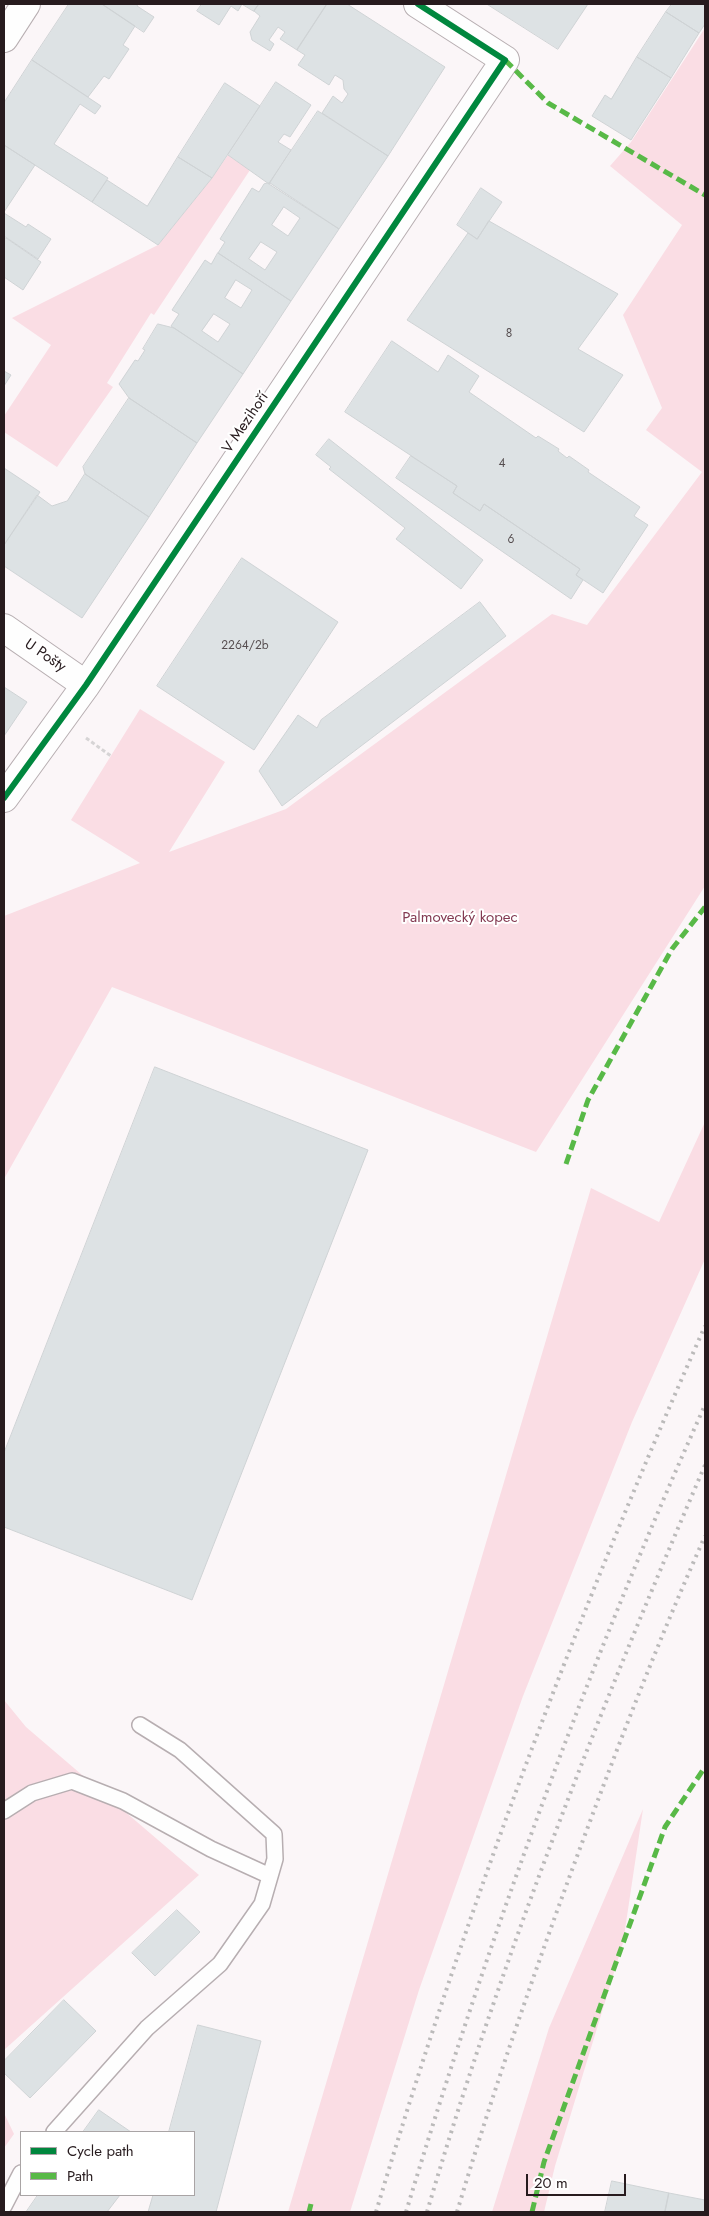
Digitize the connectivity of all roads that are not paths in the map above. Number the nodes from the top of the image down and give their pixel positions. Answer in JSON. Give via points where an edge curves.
{"nodes":[{"id":1,"x":26,"y":4,"type":"edge"},
{"id":2,"x":418,"y":4,"type":"edge"},
{"id":3,"x":4,"y":38,"type":"edge"},
{"id":4,"x":4,"y":628,"type":"edge"},
{"id":5,"x":86,"y":684,"type":"junction"},
{"id":6,"x":4,"y":798,"type":"edge"},
{"id":7,"x":140,"y":1725,"type":"dead end"},
{"id":8,"x":4,"y":1812,"type":"edge"},
{"id":9,"x":270,"y":1876,"type":"junction"},
{"id":10,"x":55,"y":2131,"type":"edge"},
{"id":11,"x":20,"y":2175,"type":"edge"},
{"id":12,"x":4,"y":2206,"type":"edge"}],
"edges":[{"from":1,"to":3,"type":"street"},
{"from":2,"to":5,"type":"street","name":"V Mezihoří","via":[[505,60]]},
{"from":4,"to":5,"type":"street","name":"U Pošty"},
{"from":5,"to":6,"type":"street","name":"V Mezihoří"},
{"from":7,"to":9,"type":"lane","via":[[180,1750],[274,1834],[275,1859]]},
{"from":8,"to":9,"type":"lane","via":[[32,1793],[72,1781],[124,1801],[211,1849]]},
{"from":9,"to":10,"type":"lane","via":[[262,1904],[220,1964],[148,2028]]},
{"from":11,"to":12,"type":"lane"}]}
